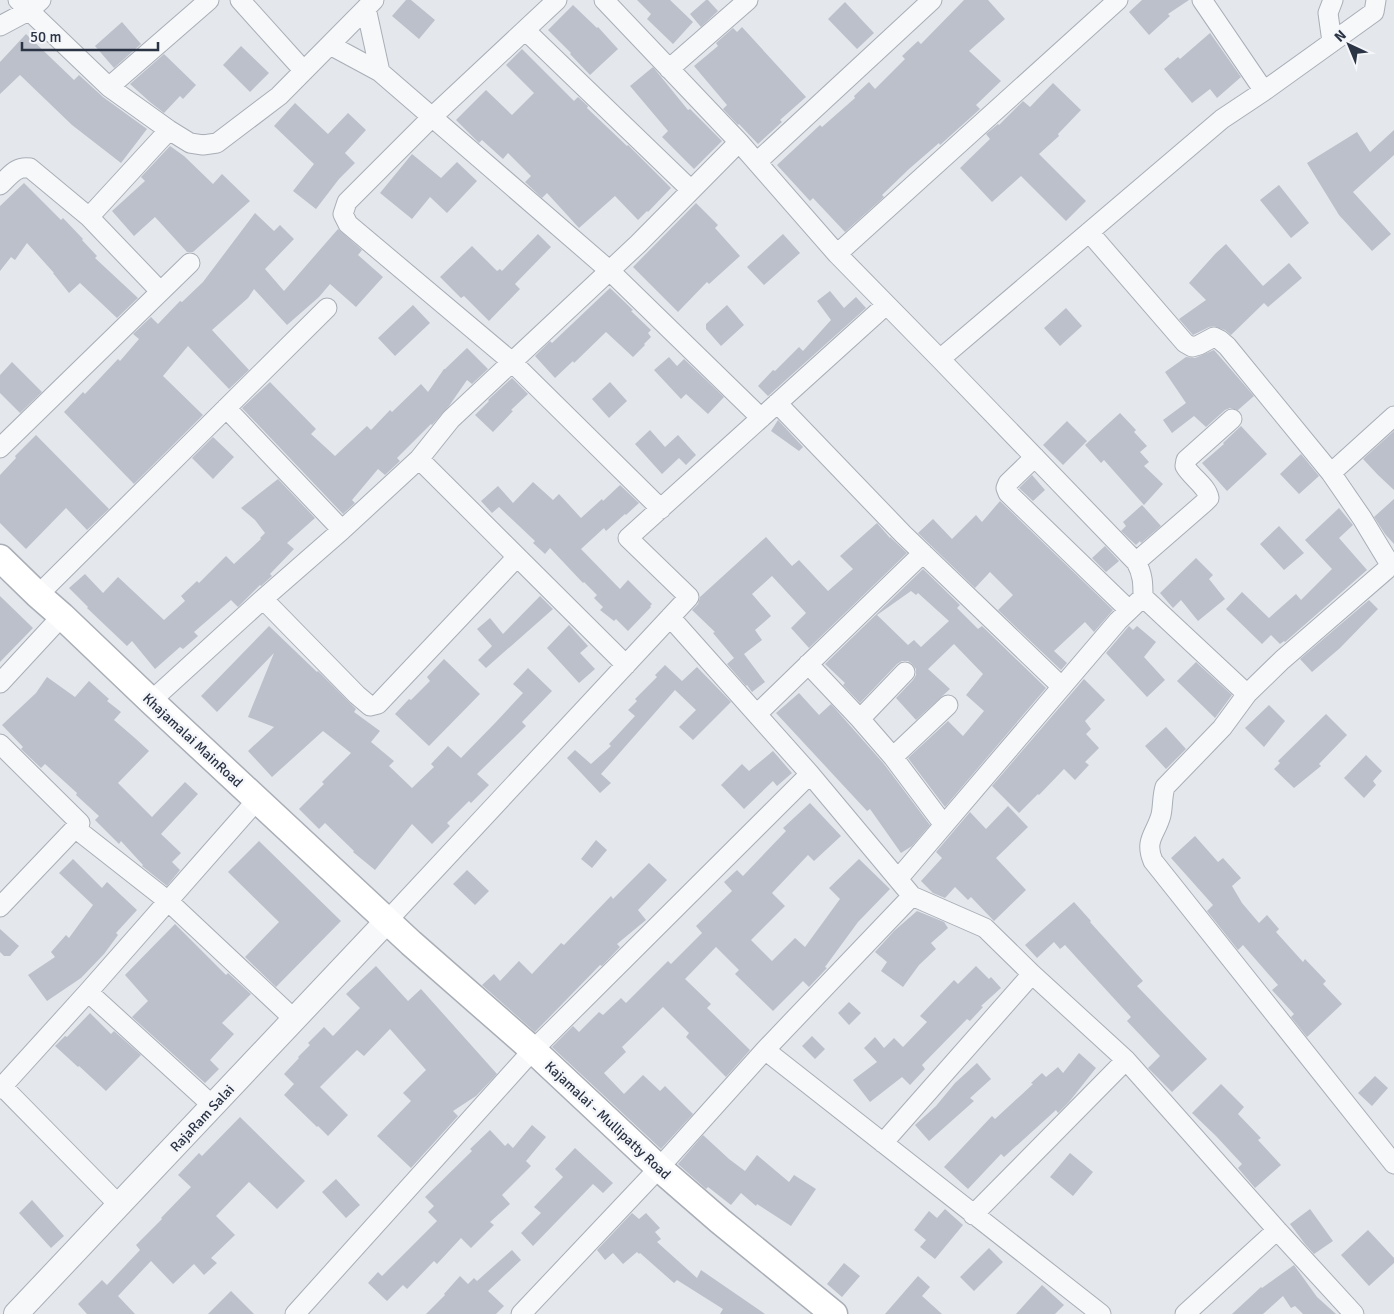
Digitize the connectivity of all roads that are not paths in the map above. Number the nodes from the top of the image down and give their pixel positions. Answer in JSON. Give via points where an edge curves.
{"nodes":[{"id":1,"x":209,"y":0,"type":"edge"},
{"id":2,"x":240,"y":0,"type":"edge"},
{"id":3,"x":557,"y":0,"type":"edge"},
{"id":4,"x":604,"y":0,"type":"edge"},
{"id":5,"x":748,"y":0,"type":"edge"},
{"id":6,"x":932,"y":0,"type":"edge"},
{"id":7,"x":1118,"y":0,"type":"edge"},
{"id":8,"x":1202,"y":0,"type":"edge"},
{"id":9,"x":1333,"y":0,"type":"edge"},
{"id":10,"x":1376,"y":0,"type":"edge"},
{"id":11,"x":30,"y":3,"type":"edge"},
{"id":12,"x":370,"y":4,"type":"edge"},
{"id":13,"x":0,"y":26,"type":"edge"},
{"id":14,"x":525,"y":30,"type":"junction"},
{"id":15,"x":1332,"y":42,"type":"junction"},
{"id":16,"x":330,"y":46,"type":"junction"},
{"id":17,"x":669,"y":69,"type":"junction"},
{"id":18,"x":304,"y":71,"type":"junction"},
{"id":19,"x":380,"y":72,"type":"junction"},
{"id":20,"x":110,"y":87,"type":"junction"},
{"id":21,"x":1264,"y":91,"type":"junction"},
{"id":22,"x":432,"y":117,"type":"junction"},
{"id":23,"x":169,"y":130,"type":"junction"},
{"id":24,"x":739,"y":142,"type":"junction"},
{"id":25,"x":757,"y":162,"type":"junction"},
{"id":26,"x":0,"y":185,"type":"edge"},
{"id":27,"x":691,"y":190,"type":"junction"},
{"id":28,"x":89,"y":217,"type":"junction"},
{"id":29,"x":1089,"y":232,"type":"junction"},
{"id":30,"x":837,"y":254,"type":"junction"},
{"id":31,"x":190,"y":263,"type":"dead end"},
{"id":32,"x":610,"y":271,"type":"junction"},
{"id":33,"x":160,"y":291,"type":"junction"},
{"id":34,"x":886,"y":305,"type":"junction"},
{"id":35,"x":327,"y":308,"type":"dead end"},
{"id":36,"x":940,"y":359,"type":"junction"},
{"id":37,"x":512,"y":362,"type":"junction"},
{"id":38,"x":777,"y":403,"type":"junction"},
{"id":39,"x":226,"y":408,"type":"junction"},
{"id":40,"x":1394,"y":416,"type":"edge"},
{"id":41,"x":760,"y":418,"type":"junction"},
{"id":42,"x":1232,"y":419,"type":"dead end"},
{"id":43,"x":0,"y":448,"type":"edge"},
{"id":44,"x":1035,"y":457,"type":"junction"},
{"id":45,"x":419,"y":459,"type":"junction"},
{"id":46,"x":1330,"y":472,"type":"junction"},
{"id":47,"x":661,"y":508,"type":"junction"},
{"id":48,"x":342,"y":530,"type":"junction"},
{"id":49,"x":922,"y":553,"type":"junction"},
{"id":50,"x":0,"y":558,"type":"edge"},
{"id":51,"x":517,"y":558,"type":"junction"},
{"id":52,"x":1136,"y":562,"type":"junction"},
{"id":53,"x":1392,"y":565,"type":"edge"},
{"id":54,"x":38,"y":596,"type":"junction"},
{"id":55,"x":689,"y":597,"type":"junction"},
{"id":56,"x":1143,"y":597,"type":"junction"},
{"id":57,"x":270,"y":599,"type":"junction"},
{"id":58,"x":1129,"y":610,"type":"junction"},
{"id":59,"x":62,"y":616,"type":"junction"},
{"id":60,"x":670,"y":617,"type":"junction"},
{"id":61,"x":690,"y":639,"type":"junction"},
{"id":62,"x":626,"y":664,"type":"junction"},
{"id":63,"x":808,"y":664,"type":"junction"},
{"id":64,"x":905,"y":672,"type":"dead end"},
{"id":65,"x":0,"y":683,"type":"edge"},
{"id":66,"x":1062,"y":687,"type":"junction"},
{"id":67,"x":1247,"y":694,"type":"junction"},
{"id":68,"x":151,"y":701,"type":"junction"},
{"id":69,"x":948,"y":705,"type":"dead end"},
{"id":70,"x":757,"y":714,"type":"junction"},
{"id":71,"x":860,"y":719,"type":"junction"},
{"id":72,"x":0,"y":744,"type":"edge"},
{"id":73,"x":892,"y":757,"type":"junction"},
{"id":74,"x":810,"y":774,"type":"junction"},
{"id":75,"x":257,"y":800,"type":"junction"},
{"id":76,"x":944,"y":825,"type":"junction"},
{"id":77,"x":75,"y":828,"type":"junction"},
{"id":78,"x":898,"y":879,"type":"junction"},
{"id":79,"x":912,"y":896,"type":"junction"},
{"id":80,"x":168,"y":902,"type":"junction"},
{"id":81,"x":0,"y":908,"type":"edge"},
{"id":82,"x":388,"y":921,"type":"junction"},
{"id":83,"x":1032,"y":974,"type":"junction"},
{"id":84,"x":88,"y":992,"type":"junction"},
{"id":85,"x":294,"y":1019,"type":"junction"},
{"id":86,"x":533,"y":1050,"type":"junction"},
{"id":87,"x":765,"y":1050,"type":"junction"},
{"id":88,"x":1126,"y":1060,"type":"junction"},
{"id":89,"x":1,"y":1088,"type":"edge"},
{"id":90,"x":213,"y":1106,"type":"junction"},
{"id":91,"x":883,"y":1144,"type":"junction"},
{"id":92,"x":1394,"y":1164,"type":"edge"},
{"id":93,"x":659,"y":1168,"type":"junction"},
{"id":94,"x":119,"y":1205,"type":"junction"},
{"id":95,"x":973,"y":1215,"type":"junction"},
{"id":96,"x":1277,"y":1230,"type":"junction"},
{"id":97,"x":526,"y":1313,"type":"edge"},
{"id":98,"x":16,"y":1314,"type":"edge"},
{"id":99,"x":295,"y":1314,"type":"edge"},
{"id":100,"x":834,"y":1314,"type":"edge"},
{"id":101,"x":1101,"y":1314,"type":"edge"},
{"id":102,"x":1185,"y":1314,"type":"edge"},
{"id":103,"x":1354,"y":1314,"type":"edge"}],
"edges":[{"from":1,"to":20,"type":"street"},
{"from":2,"to":18,"type":"street"},
{"from":3,"to":14,"type":"street"},
{"from":4,"to":17,"type":"street"},
{"from":5,"to":17,"type":"street"},
{"from":6,"to":25,"type":"street"},
{"from":7,"to":30,"type":"street"},
{"from":8,"to":21,"type":"street"},
{"from":9,"to":15,"type":"street","via":[[1328,13]]},
{"from":10,"to":15,"type":"street","via":[[1374,12]]},
{"from":11,"to":13,"type":"street"},
{"from":11,"to":20,"type":"street"},
{"from":12,"to":16,"type":"street"},
{"from":12,"to":19,"type":"street"},
{"from":14,"to":22,"type":"street"},
{"from":14,"to":27,"type":"street"},
{"from":15,"to":21,"type":"street"},
{"from":16,"to":18,"type":"street"},
{"from":16,"to":19,"type":"street"},
{"from":17,"to":24,"type":"street"},
{"from":18,"to":23,"type":"street","via":[[279,96],[217,142],[190,143]]},
{"from":19,"to":22,"type":"street"},
{"from":20,"to":23,"type":"street"},
{"from":21,"to":29,"type":"street","via":[[1222,119]]},
{"from":22,"to":32,"type":"street"},
{"from":22,"to":37,"type":"street","via":[[347,202],[343,214],[348,224]]},
{"from":23,"to":28,"type":"street"},
{"from":24,"to":25,"type":"street"},
{"from":24,"to":27,"type":"street"},
{"from":25,"to":30,"type":"street"},
{"from":26,"to":28,"type":"street","via":[[15,170],[30,168]]},
{"from":27,"to":32,"type":"street"},
{"from":28,"to":33,"type":"street"},
{"from":29,"to":36,"type":"street"},
{"from":29,"to":46,"type":"street","via":[[1185,343],[1192,347],[1214,337],[1220,340]]},
{"from":30,"to":34,"type":"street"},
{"from":31,"to":33,"type":"street"},
{"from":32,"to":37,"type":"street"},
{"from":32,"to":41,"type":"street"},
{"from":33,"to":43,"type":"street"},
{"from":34,"to":36,"type":"street"},
{"from":34,"to":38,"type":"street"},
{"from":35,"to":39,"type":"street"},
{"from":36,"to":44,"type":"street"},
{"from":37,"to":45,"type":"street","via":[[451,419]]},
{"from":37,"to":47,"type":"street"},
{"from":38,"to":41,"type":"street"},
{"from":38,"to":49,"type":"street"},
{"from":39,"to":48,"type":"street"},
{"from":39,"to":54,"type":"street"},
{"from":40,"to":46,"type":"street"},
{"from":41,"to":47,"type":"street"},
{"from":42,"to":52,"type":"street","via":[[1186,460],[1189,473],[1208,492],[1208,498]]},
{"from":44,"to":52,"type":"street"},
{"from":44,"to":58,"type":"street","via":[[1008,483],[1008,492]]},
{"from":45,"to":48,"type":"street"},
{"from":45,"to":51,"type":"street"},
{"from":46,"to":53,"type":"street"},
{"from":47,"to":55,"type":"street","via":[[628,538]]},
{"from":48,"to":57,"type":"street"},
{"from":49,"to":63,"type":"street"},
{"from":49,"to":66,"type":"street"},
{"from":50,"to":54,"type":"main road","name":"Khajamalai MainRoad"},
{"from":51,"to":57,"type":"street","via":[[378,704],[370,706]]},
{"from":51,"to":62,"type":"street"},
{"from":52,"to":56,"type":"street","via":[[1143,581]]},
{"from":53,"to":67,"type":"street"},
{"from":54,"to":59,"type":"main road","name":"Khajamalai MainRoad"},
{"from":55,"to":60,"type":"street"},
{"from":55,"to":61,"type":"street"},
{"from":56,"to":58,"type":"street"},
{"from":56,"to":67,"type":"street"},
{"from":57,"to":68,"type":"street"},
{"from":58,"to":66,"type":"street"},
{"from":59,"to":65,"type":"street"},
{"from":59,"to":68,"type":"main road","name":"Khajamalai MainRoad"},
{"from":60,"to":61,"type":"street"},
{"from":60,"to":62,"type":"street"},
{"from":61,"to":70,"type":"street"},
{"from":62,"to":82,"type":"street"},
{"from":63,"to":70,"type":"street"},
{"from":63,"to":71,"type":"street"},
{"from":64,"to":71,"type":"street"},
{"from":66,"to":76,"type":"street"},
{"from":67,"to":92,"type":"street","via":[[1222,728],[1165,788],[1160,818],[1148,851]]},
{"from":68,"to":75,"type":"main road","name":"Khajamalai MainRoad"},
{"from":69,"to":73,"type":"street"},
{"from":70,"to":74,"type":"street"},
{"from":71,"to":73,"type":"street"},
{"from":72,"to":77,"type":"street","via":[[80,823]]},
{"from":73,"to":76,"type":"street"},
{"from":74,"to":78,"type":"street"},
{"from":74,"to":86,"type":"street"},
{"from":75,"to":80,"type":"street"},
{"from":75,"to":82,"type":"main road","name":"Khajamalai MainRoad"},
{"from":76,"to":78,"type":"street"},
{"from":77,"to":80,"type":"street"},
{"from":77,"to":81,"type":"street"},
{"from":78,"to":79,"type":"street"},
{"from":79,"to":83,"type":"street","via":[[985,928]]},
{"from":79,"to":87,"type":"street"},
{"from":80,"to":84,"type":"street"},
{"from":80,"to":85,"type":"street"},
{"from":82,"to":85,"type":"street","name":"RajaRam Salai"},
{"from":82,"to":86,"type":"main road","name":"Kajamalai - Mullipatty Road"},
{"from":83,"to":88,"type":"street"},
{"from":83,"to":91,"type":"street"},
{"from":84,"to":89,"type":"street"},
{"from":84,"to":90,"type":"street"},
{"from":85,"to":90,"type":"street","name":"RajaRam Salai"},
{"from":86,"to":93,"type":"main road","name":"Kajamalai - Mullipatty Road"},
{"from":86,"to":99,"type":"street"},
{"from":87,"to":91,"type":"street"},
{"from":87,"to":93,"type":"street"},
{"from":88,"to":95,"type":"street"},
{"from":88,"to":96,"type":"street"},
{"from":89,"to":94,"type":"street"},
{"from":90,"to":94,"type":"street","name":"RajaRam Salai"},
{"from":91,"to":95,"type":"street"},
{"from":93,"to":97,"type":"street"},
{"from":93,"to":100,"type":"main road","name":"Kajamalai - Mullipatty Road"},
{"from":94,"to":98,"type":"street","name":"RajaRam Salai"},
{"from":95,"to":101,"type":"street"},
{"from":96,"to":102,"type":"street"},
{"from":96,"to":103,"type":"street"}]}
